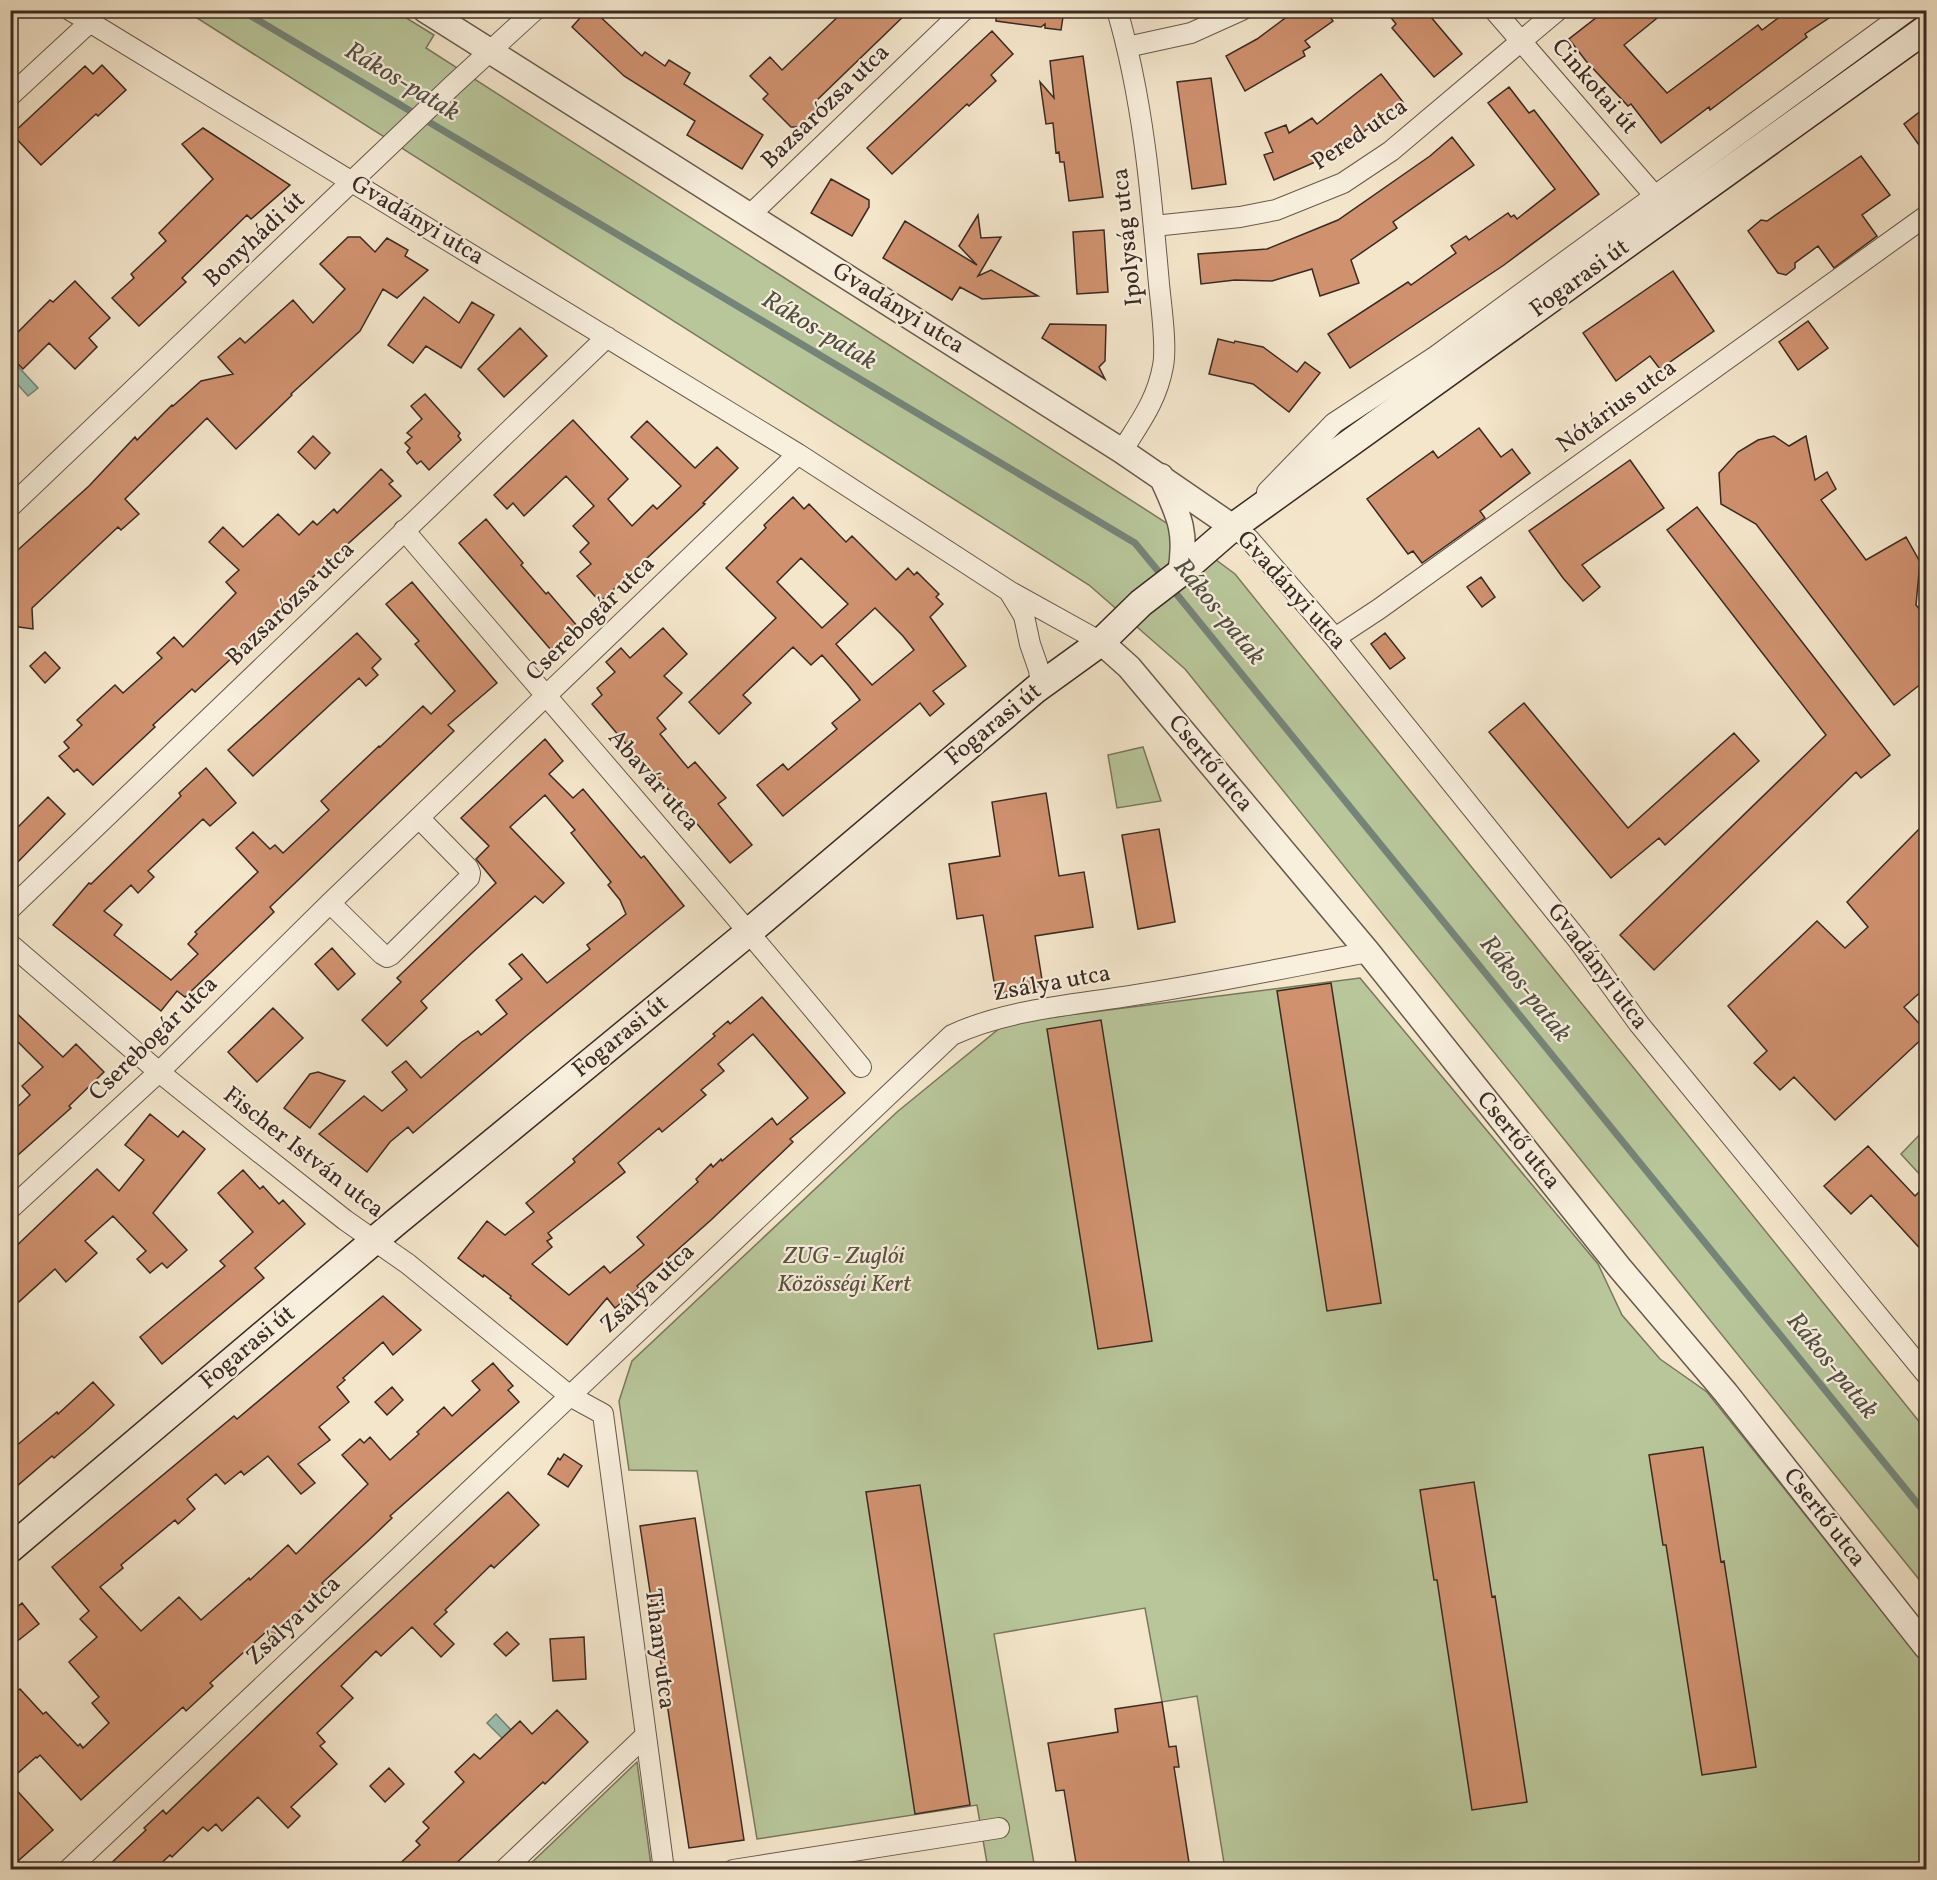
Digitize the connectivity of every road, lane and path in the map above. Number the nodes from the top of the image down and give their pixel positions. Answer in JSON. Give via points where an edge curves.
{"nodes":[{"id":1,"x":70,"y":10,"type":"edge"},
{"id":2,"x":425,"y":10,"type":"edge"},
{"id":3,"x":535,"y":10,"type":"edge"},
{"id":4,"x":964,"y":10,"type":"edge"},
{"id":5,"x":1117,"y":10,"type":"edge"},
{"id":6,"x":1242,"y":10,"type":"edge"},
{"id":7,"x":1494,"y":10,"type":"edge"},
{"id":8,"x":1558,"y":10,"type":"edge"},
{"id":9,"x":1909,"y":10,"type":"edge"},
{"id":10,"x":89,"y":23,"type":"junction"},
{"id":11,"x":1926,"y":30,"type":"edge"},
{"id":12,"x":1520,"y":42,"type":"junction"},
{"id":13,"x":1127,"y":47,"type":"junction"},
{"id":14,"x":491,"y":52,"type":"junction"},
{"id":15,"x":10,"y":96,"type":"edge"},
{"id":16,"x":353,"y":182,"type":"junction"},
{"id":17,"x":1655,"y":196,"type":"junction"},
{"id":18,"x":750,"y":215,"type":"junction"},
{"id":19,"x":1926,"y":216,"type":"edge"},
{"id":20,"x":1154,"y":226,"type":"junction"},
{"id":21,"x":607,"y":337,"type":"junction"},
{"id":22,"x":1122,"y":451,"type":"junction"},
{"id":23,"x":798,"y":454,"type":"junction"},
{"id":24,"x":1161,"y":476,"type":"junction"},
{"id":25,"x":10,"y":507,"type":"edge"},
{"id":26,"x":1233,"y":527,"type":"junction"},
{"id":27,"x":404,"y":530,"type":"junction"},
{"id":28,"x":1180,"y":573,"type":"junction"},
{"id":29,"x":1009,"y":591,"type":"junction"},
{"id":30,"x":1335,"y":638,"type":"junction"},
{"id":31,"x":1101,"y":642,"type":"junction"},
{"id":32,"x":1041,"y":686,"type":"junction"},
{"id":33,"x":546,"y":698,"type":"junction"},
{"id":34,"x":420,"y":819,"type":"junction"},
{"id":35,"x":330,"y":903,"type":"junction"},
{"id":36,"x":10,"y":909,"type":"edge"},
{"id":37,"x":750,"y":931,"type":"junction"},
{"id":38,"x":10,"y":944,"type":"edge"},
{"id":39,"x":1368,"y":952,"type":"junction"},
{"id":40,"x":861,"y":1067,"type":"dead end"},
{"id":41,"x":159,"y":1072,"type":"junction"},
{"id":42,"x":10,"y":1209,"type":"edge"},
{"id":43,"x":374,"y":1241,"type":"junction"},
{"id":44,"x":1926,"y":1374,"type":"edge"},
{"id":45,"x":570,"y":1396,"type":"junction"},
{"id":46,"x":10,"y":1549,"type":"edge"},
{"id":47,"x":1926,"y":1647,"type":"edge"},
{"id":48,"x":644,"y":1737,"type":"junction"},
{"id":49,"x":999,"y":1828,"type":"dead end"},
{"id":50,"x":68,"y":1869,"type":"edge"},
{"id":51,"x":504,"y":1869,"type":"edge"},
{"id":52,"x":664,"y":1869,"type":"edge"},
{"id":53,"x":733,"y":1869,"type":"edge"}],
"edges":[{"from":1,"to":10,"type":"street","name":"Gvadányi utca"},
{"from":2,"to":14,"type":"street","name":"Gvadányi utca"},
{"from":3,"to":14,"type":"street","name":"Bonyhádi út"},
{"from":4,"to":18,"type":"street","name":"Bazsarózsa utca"},
{"from":5,"to":13,"type":"street","name":"Ipolyság utca"},
{"from":6,"to":13,"type":"street","via":[[1191,33]]},
{"from":7,"to":12,"type":"street","name":"Cinkotai út"},
{"from":8,"to":12,"type":"street","name":"Pered utca"},
{"from":9,"to":17,"type":"street","name":"Fogarasi út"},
{"from":10,"to":15,"type":"street"},
{"from":10,"to":16,"type":"street","name":"Gvadányi utca"},
{"from":11,"to":26,"type":"main road","name":"Fogarasi út"},
{"from":12,"to":17,"type":"street","name":"Cinkotai út"},
{"from":12,"to":20,"type":"street","name":"Pered utca","via":[[1391,151],[1343,183],[1276,210]]},
{"from":13,"to":20,"type":"street","name":"Ipolyság utca"},
{"from":14,"to":16,"type":"street","name":"Bonyhádi út"},
{"from":14,"to":18,"type":"street","name":"Gvadányi utca"},
{"from":16,"to":21,"type":"street","name":"Gvadányi utca"},
{"from":16,"to":25,"type":"street","name":"Bonyhádi út"},
{"from":17,"to":26,"type":"street","name":"Fogarasi út","via":[[1436,356],[1334,423]]},
{"from":18,"to":22,"type":"street","name":"Gvadányi utca"},
{"from":19,"to":30,"type":"street","name":"Nótárius utca"},
{"from":20,"to":22,"type":"street","name":"Ipolyság utca","via":[[1164,364],[1154,400]]},
{"from":21,"to":23,"type":"street","name":"Gvadányi utca"},
{"from":21,"to":27,"type":"street","name":"Bazsarózsa utca"},
{"from":22,"to":24,"type":"street","name":"Gvadányi utca"},
{"from":23,"to":29,"type":"street","name":"Gvadányi utca"},
{"from":23,"to":33,"type":"street","name":"Cserebogár utca"},
{"from":24,"to":26,"type":"street","name":"Gvadányi utca"},
{"from":24,"to":28,"type":"street","via":[[1184,533]]},
{"from":26,"to":28,"type":"main road","name":"Fogarasi út"},
{"from":26,"to":30,"type":"street","name":"Gvadányi utca","via":[[1249,539]]},
{"from":27,"to":33,"type":"street","name":"Abavár utca"},
{"from":27,"to":36,"type":"street","name":"Bazsarózsa utca"},
{"from":28,"to":31,"type":"main road","name":"Fogarasi út","via":[[1141,603]]},
{"from":29,"to":31,"type":"street","name":"Gvadányi utca"},
{"from":29,"to":32,"type":"street","via":[[1024,616]]},
{"from":30,"to":44,"type":"street","name":"Gvadányi utca","via":[[1578,940],[1639,1024]]},
{"from":31,"to":32,"type":"main road","name":"Fogarasi út"},
{"from":31,"to":39,"type":"street","name":"Csertő utca","via":[[1129,667]]},
{"from":32,"to":37,"type":"main road","name":"Fogarasi út"},
{"from":33,"to":34,"type":"street","name":"Cserebogár utca"},
{"from":33,"to":37,"type":"street","name":"Abavár utca"},
{"from":34,"to":35,"type":"street","name":"Cserebogár utca"},
{"from":34,"to":35,"type":"street","via":[[470,873],[465,883],[391,955],[382,954]]},
{"from":35,"to":41,"type":"street","name":"Cserebogár utca"},
{"from":37,"to":40,"type":"street","name":"Abavár utca"},
{"from":37,"to":43,"type":"main road","name":"Fogarasi út"},
{"from":38,"to":41,"type":"street","name":"Fischer István utca"},
{"from":39,"to":45,"type":"street","name":"Zsálya utca","via":[[1006,1016],[974,1024],[952,1035]]},
{"from":39,"to":47,"type":"street","name":"Csertő utca"},
{"from":41,"to":42,"type":"street","name":"Cserebogár utca"},
{"from":41,"to":43,"type":"street","name":"Fischer István utca"},
{"from":43,"to":45,"type":"street","name":"Fischer István utca"},
{"from":43,"to":46,"type":"main road","name":"Fogarasi út"},
{"from":45,"to":48,"type":"street","name":"Tihany utca","via":[[603,1414]]},
{"from":45,"to":50,"type":"street","name":"Zsálya utca"},
{"from":48,"to":51,"type":"street","name":"Tihany utca"},
{"from":48,"to":52,"type":"street"},
{"from":49,"to":53,"type":"street"}]}
